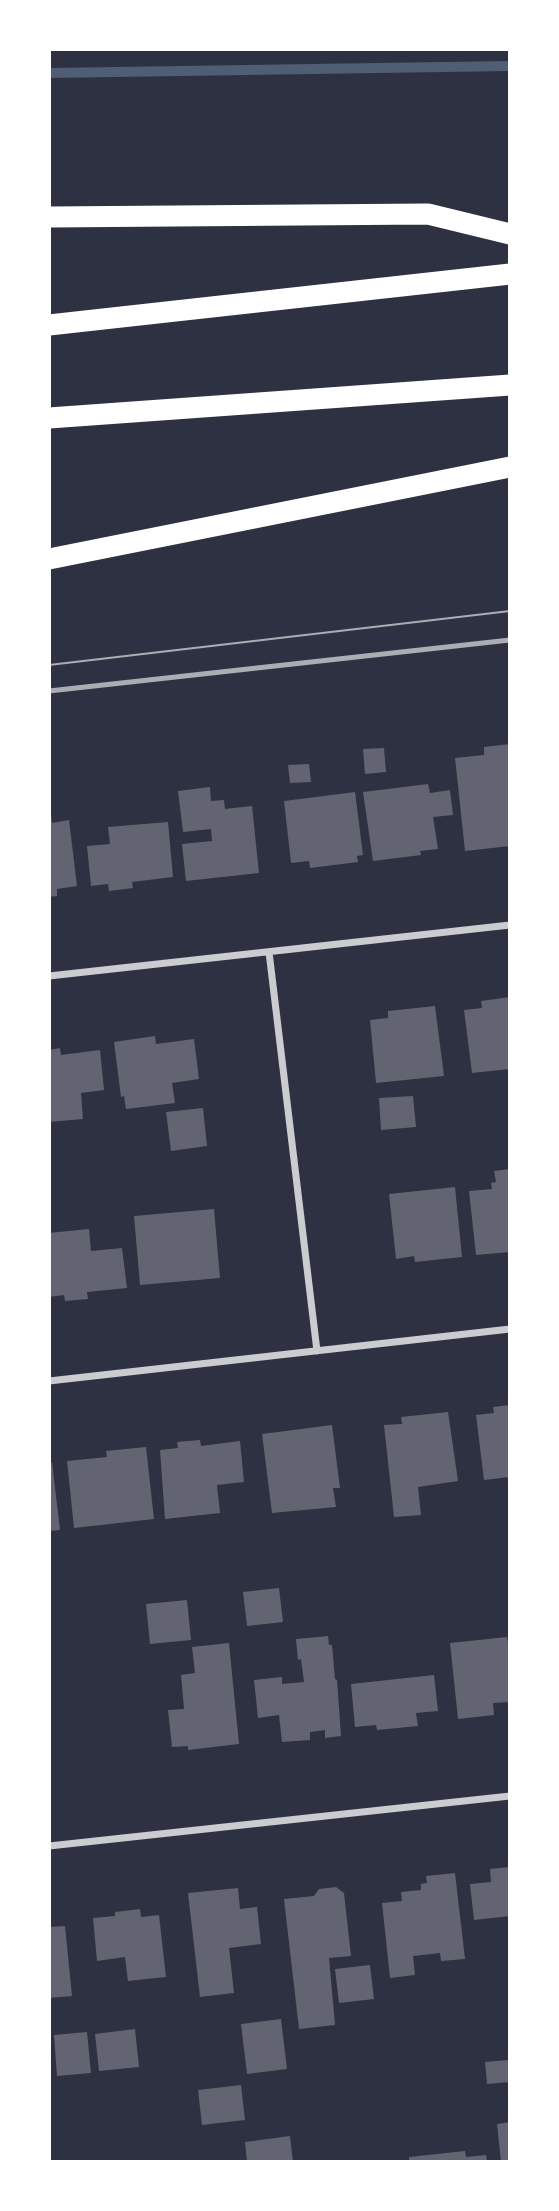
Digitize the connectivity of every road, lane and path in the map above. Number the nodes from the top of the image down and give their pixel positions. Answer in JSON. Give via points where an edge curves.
{"nodes":[{"id":1,"x":49,"y":217,"type":"edge"},
{"id":2,"x":510,"y":234,"type":"edge"},
{"id":3,"x":510,"y":274,"type":"edge"},
{"id":4,"x":49,"y":325,"type":"edge"},
{"id":5,"x":510,"y":385,"type":"edge"},
{"id":6,"x":49,"y":418,"type":"edge"},
{"id":7,"x":510,"y":467,"type":"edge"},
{"id":8,"x":49,"y":559,"type":"edge"},
{"id":9,"x":510,"y":925,"type":"edge"},
{"id":10,"x":269,"y":952,"type":"junction"},
{"id":11,"x":49,"y":976,"type":"edge"},
{"id":12,"x":510,"y":1329,"type":"edge"},
{"id":13,"x":317,"y":1351,"type":"junction"},
{"id":14,"x":49,"y":1381,"type":"edge"},
{"id":15,"x":510,"y":1796,"type":"edge"},
{"id":16,"x":49,"y":1846,"type":"edge"}],
"edges":[{"from":1,"to":2,"type":"highway","via":[[428,214]]},
{"from":3,"to":4,"type":"highway"},
{"from":5,"to":6,"type":"highway"},
{"from":7,"to":8,"type":"highway"},
{"from":9,"to":10,"type":"street"},
{"from":10,"to":11,"type":"street"},
{"from":10,"to":13,"type":"street"},
{"from":12,"to":13,"type":"street"},
{"from":13,"to":14,"type":"street"},
{"from":15,"to":16,"type":"street"}]}
